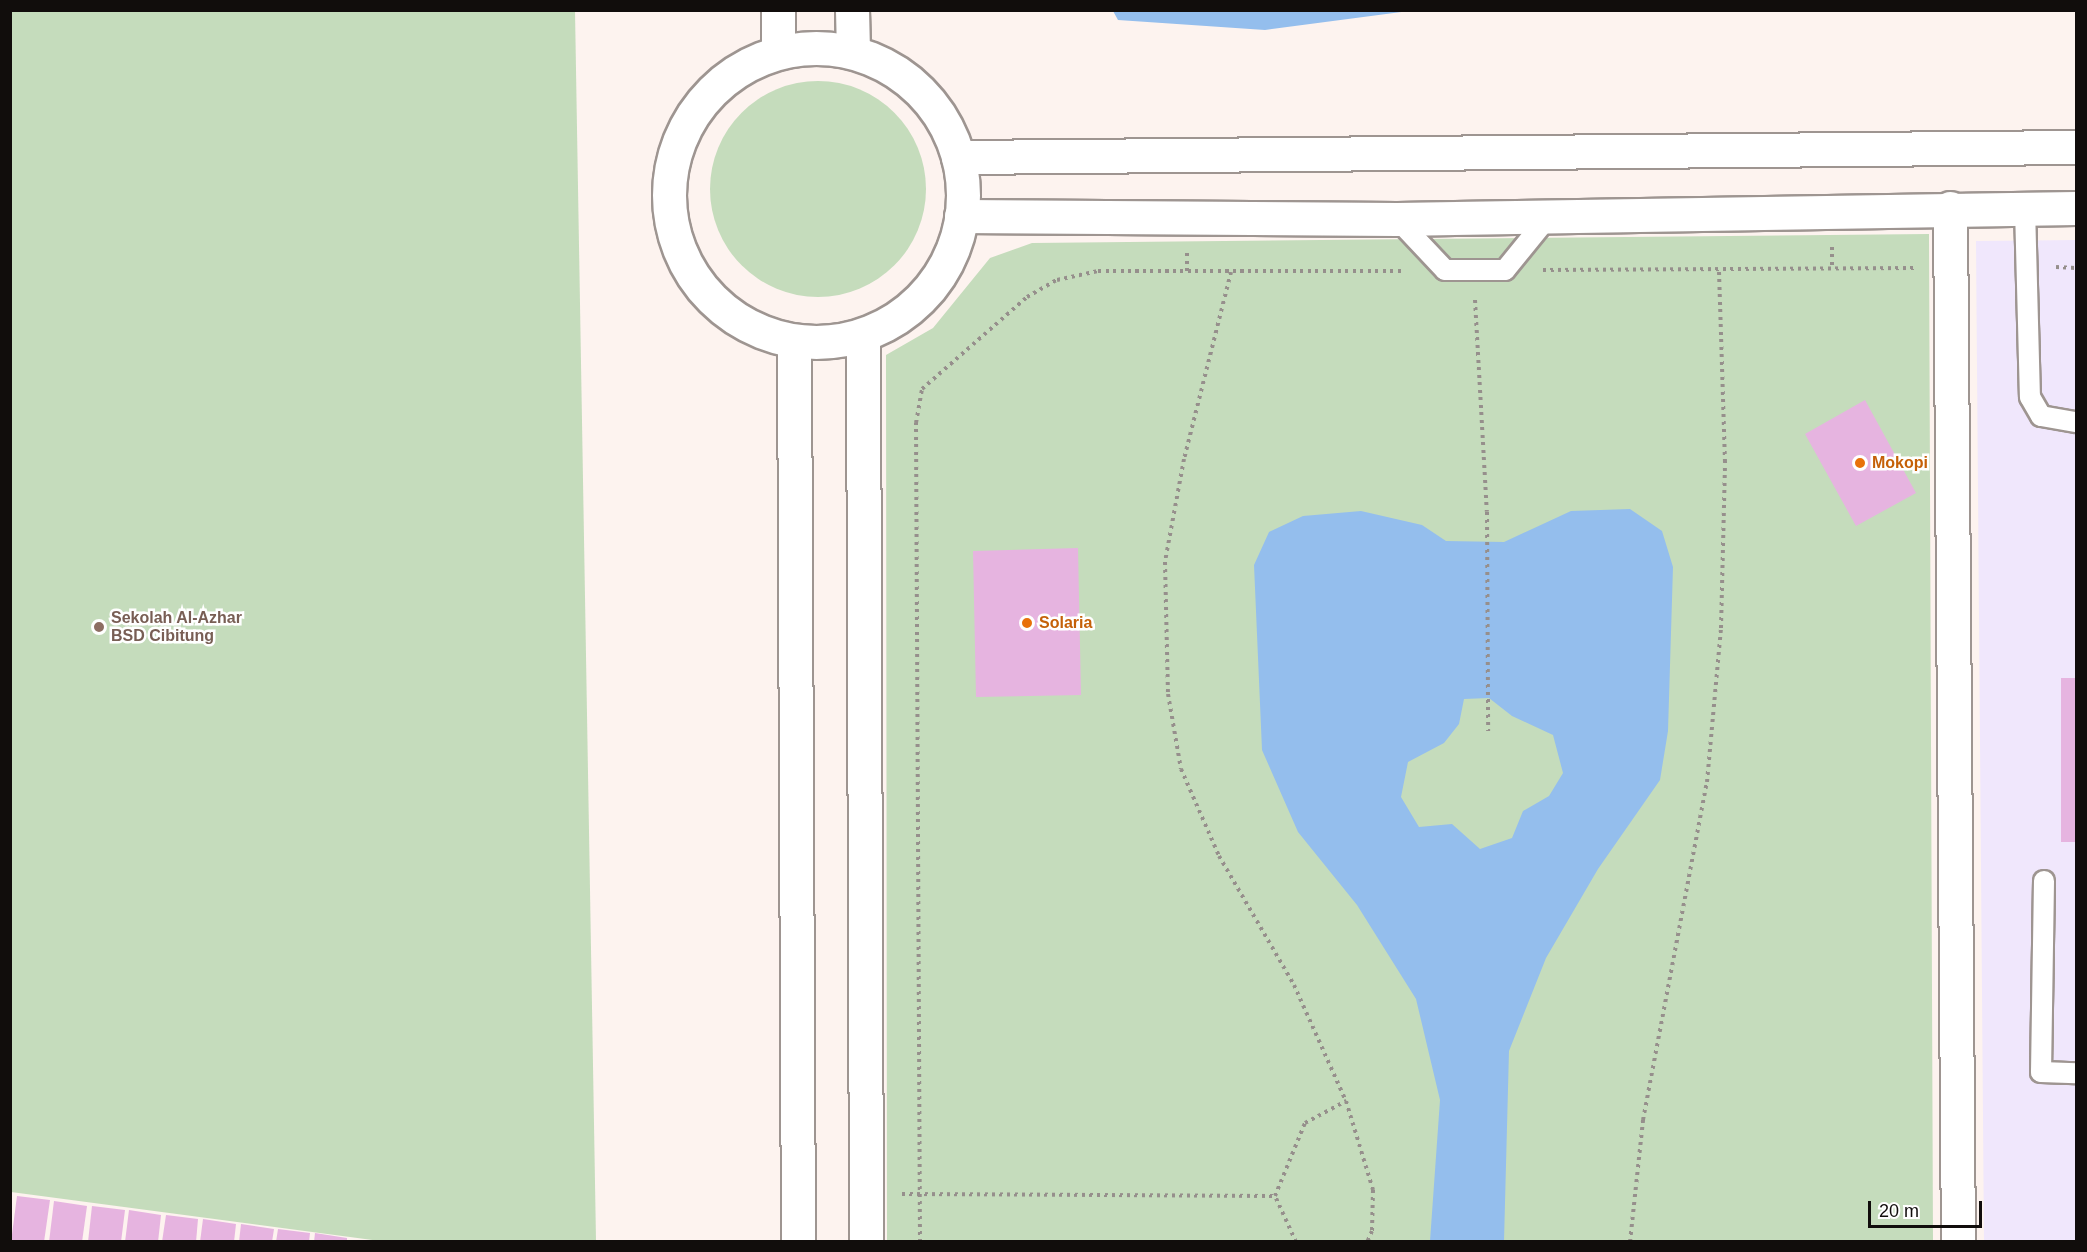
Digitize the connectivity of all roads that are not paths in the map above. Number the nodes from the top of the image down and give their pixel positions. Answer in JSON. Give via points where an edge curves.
{"nodes":[{"id":1,"x":778,"y":10,"type":"edge"},
{"id":2,"x":852,"y":10,"type":"edge"},
{"id":3,"x":853,"y":51,"type":"junction"},
{"id":4,"x":778,"y":52,"type":"junction"},
{"id":5,"x":2076,"y":147,"type":"edge"},
{"id":6,"x":958,"y":157,"type":"junction"},
{"id":7,"x":1950,"y":208,"type":"junction"},
{"id":8,"x":2025,"y":208,"type":"junction"},
{"id":9,"x":2076,"y":208,"type":"edge"},
{"id":10,"x":961,"y":216,"type":"junction"},
{"id":11,"x":1548,"y":217,"type":"junction"},
{"id":12,"x":1397,"y":219,"type":"junction"},
{"id":13,"x":863,"y":335,"type":"junction"},
{"id":14,"x":794,"y":341,"type":"junction"},
{"id":15,"x":2076,"y":422,"type":"edge"},
{"id":16,"x":2044,"y":881,"type":"dead end"},
{"id":17,"x":2076,"y":1073,"type":"edge"},
{"id":18,"x":798,"y":1242,"type":"edge"},
{"id":19,"x":866,"y":1242,"type":"edge"},
{"id":20,"x":1959,"y":1242,"type":"edge"}],
"edges":[{"from":1,"to":4,"type":"street"},
{"from":2,"to":3,"type":"street"},
{"from":3,"to":4,"type":"street","via":[[815,47]]},
{"from":3,"to":6,"type":"street","via":[[889,66],[920,89],[943,121]]},
{"from":4,"to":14,"type":"street","via":[[744,65],[716,87],[693,114],[677,147],[670,182],[671,219],[681,255],[701,286],[726,313],[758,331]]},
{"from":5,"to":6,"type":"street"},
{"from":6,"to":10,"type":"street","via":[[963,186]]},
{"from":7,"to":8,"type":"street"},
{"from":7,"to":11,"type":"street"},
{"from":7,"to":20,"type":"street"},
{"from":8,"to":9,"type":"street"},
{"from":8,"to":15,"type":"lane","via":[[2030,397],[2042,416]]},
{"from":10,"to":12,"type":"street"},
{"from":10,"to":13,"type":"street","via":[[944,268],[910,309]]},
{"from":11,"to":12,"type":"street"},
{"from":11,"to":12,"type":"lane","via":[[1505,270],[1445,270]]},
{"from":13,"to":14,"type":"street","via":[[829,342]]},
{"from":13,"to":19,"type":"street"},
{"from":14,"to":18,"type":"street"},
{"from":16,"to":17,"type":"lane","via":[[2041,1072]]}]}
